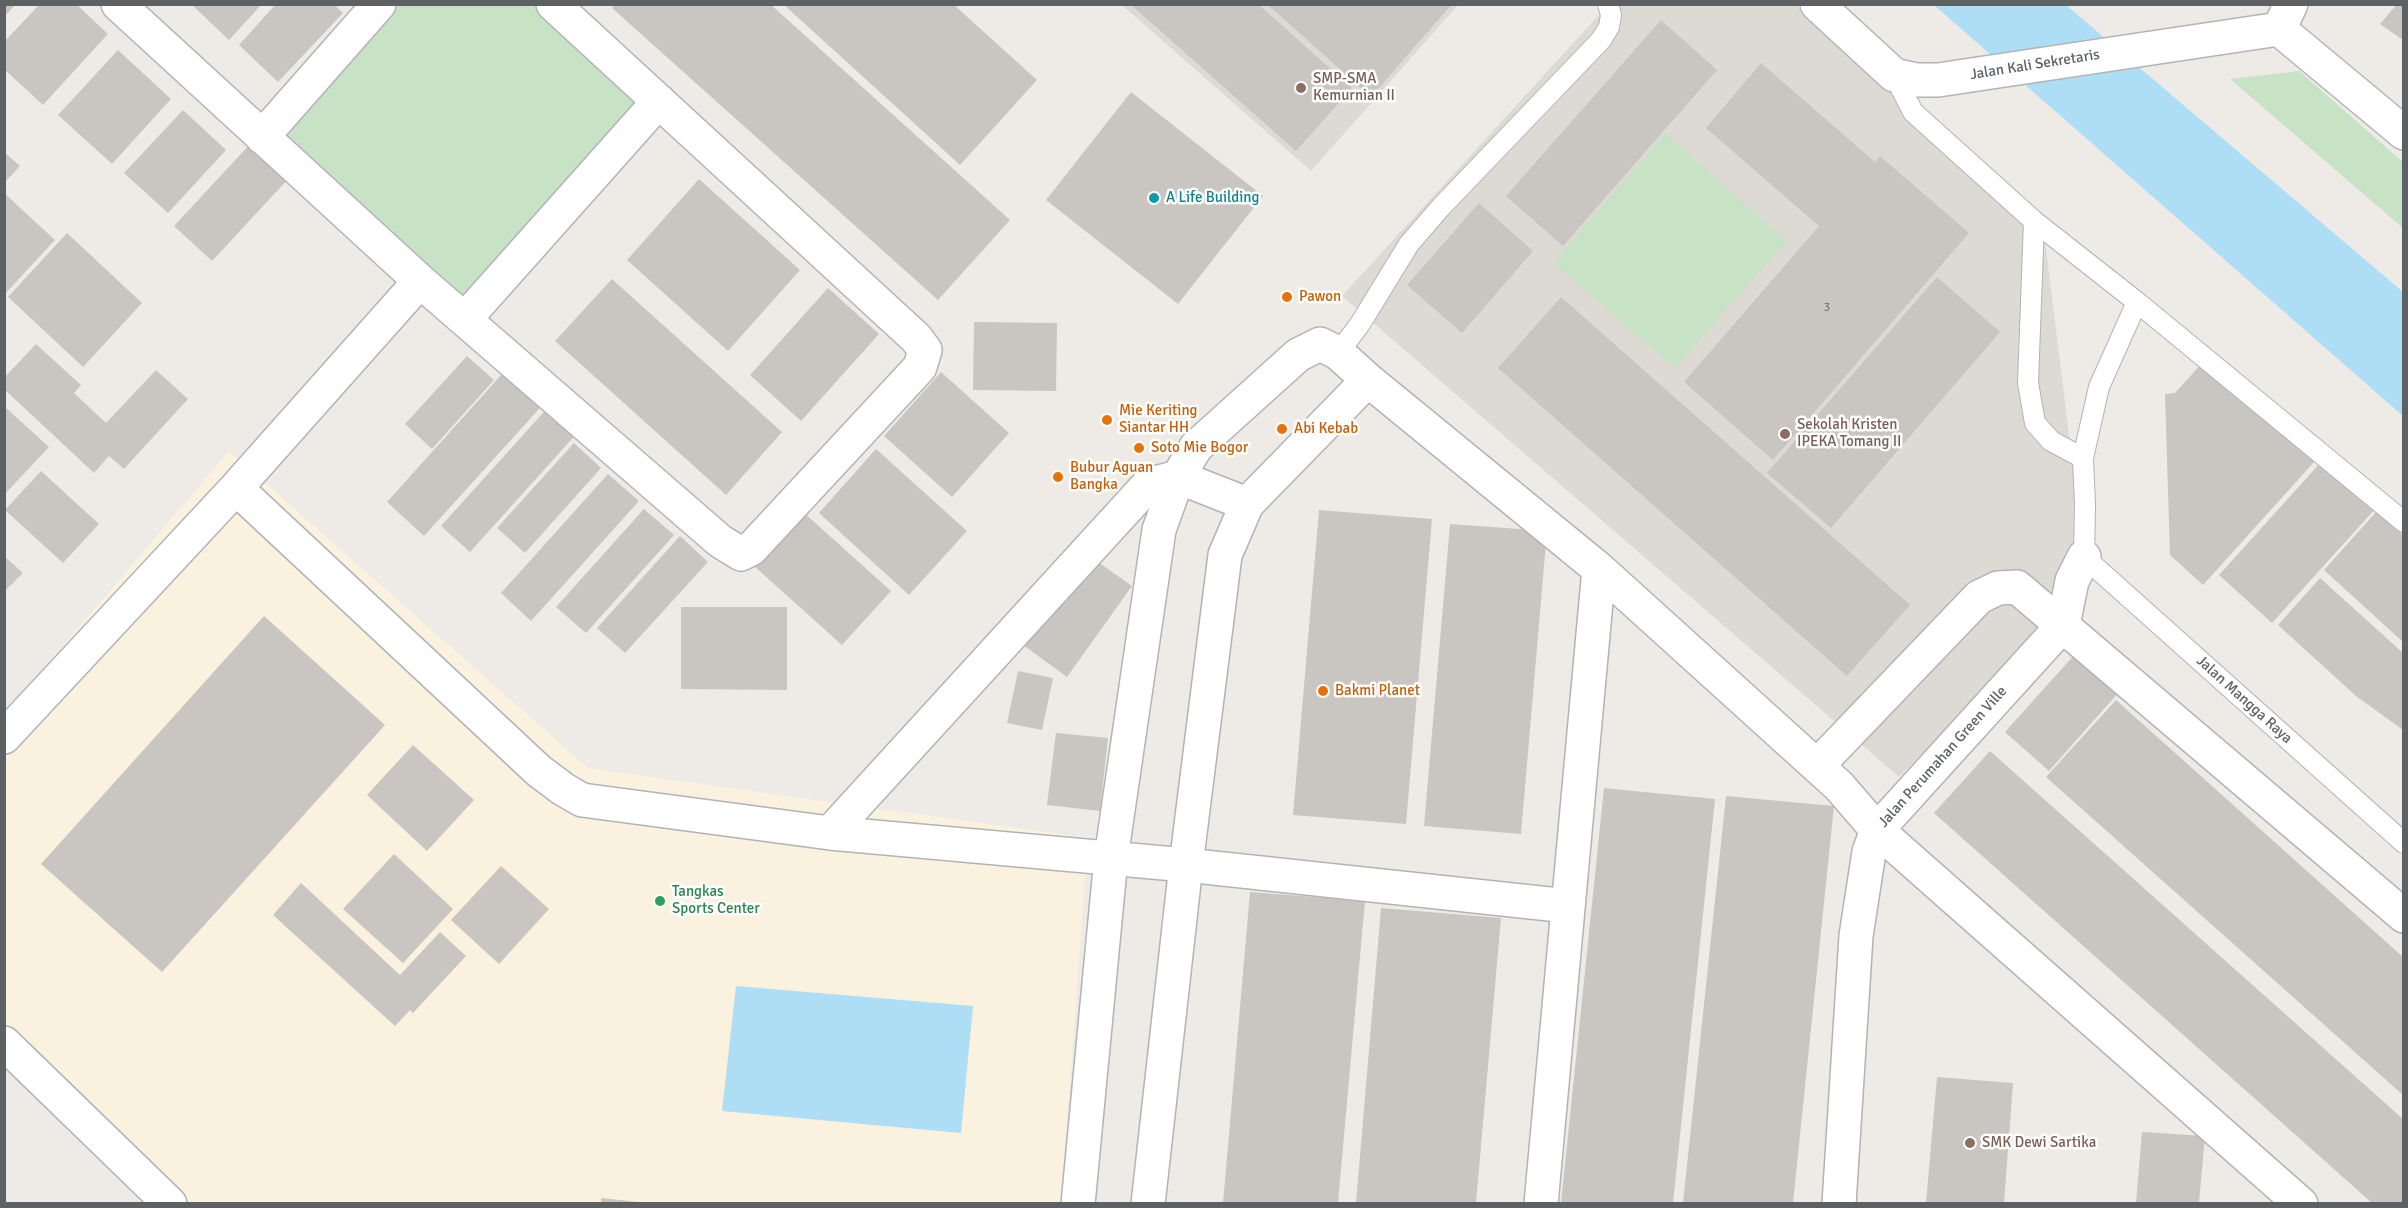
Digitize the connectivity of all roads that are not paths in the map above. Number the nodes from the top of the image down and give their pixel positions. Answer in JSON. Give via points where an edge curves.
{"nodes":[{"id":1,"x":118,"y":4,"type":"edge"},
{"id":2,"x":379,"y":4,"type":"edge"},
{"id":3,"x":553,"y":4,"type":"edge"},
{"id":4,"x":1608,"y":4,"type":"edge"},
{"id":5,"x":1817,"y":4,"type":"edge"},
{"id":6,"x":2279,"y":21,"type":"edge"},
{"id":7,"x":1894,"y":75,"type":"junction"},
{"id":8,"x":659,"y":100,"type":"junction"},
{"id":9,"x":2403,"y":133,"type":"edge"},
{"id":10,"x":262,"y":137,"type":"junction"},
{"id":11,"x":2034,"y":221,"type":"junction"},
{"id":12,"x":420,"y":281,"type":"junction"},
{"id":13,"x":2137,"y":302,"type":"junction"},
{"id":14,"x":465,"y":319,"type":"junction"},
{"id":15,"x":1338,"y":353,"type":"junction"},
{"id":16,"x":1368,"y":380,"type":"junction"},
{"id":17,"x":2083,"y":458,"type":"junction"},
{"id":18,"x":1178,"y":477,"type":"junction"},
{"id":19,"x":236,"y":488,"type":"junction"},
{"id":20,"x":1247,"y":504,"type":"junction"},
{"id":21,"x":2403,"y":522,"type":"edge"},
{"id":22,"x":2084,"y":557,"type":"junction"},
{"id":23,"x":1599,"y":569,"type":"junction"},
{"id":24,"x":2063,"y":625,"type":"junction"},
{"id":25,"x":9,"y":723,"type":"edge"},
{"id":26,"x":1817,"y":766,"type":"junction"},
{"id":27,"x":1876,"y":830,"type":"junction"},
{"id":28,"x":830,"y":833,"type":"junction"},
{"id":29,"x":2403,"y":843,"type":"edge"},
{"id":30,"x":1111,"y":858,"type":"junction"},
{"id":31,"x":1186,"y":865,"type":"junction"},
{"id":32,"x":1568,"y":906,"type":"junction"},
{"id":33,"x":2403,"y":916,"type":"edge"},
{"id":34,"x":4,"y":1043,"type":"edge"},
{"id":35,"x":170,"y":1203,"type":"edge"},
{"id":36,"x":1078,"y":1203,"type":"edge"},
{"id":37,"x":1148,"y":1203,"type":"edge"},
{"id":38,"x":1541,"y":1203,"type":"edge"},
{"id":39,"x":1839,"y":1203,"type":"edge"},
{"id":40,"x":2301,"y":1203,"type":"edge"}],
"edges":[{"from":1,"to":10,"type":"street"},
{"from":2,"to":10,"type":"street"},
{"from":3,"to":8,"type":"street"},
{"from":4,"to":15,"type":"lane","via":[[1610,27],[1601,40],[1409,244]]},
{"from":5,"to":7,"type":"street"},
{"from":6,"to":7,"type":"street","name":"Jalan Kali Sekretaris","via":[[1938,80]]},
{"from":6,"to":9,"type":"street"},
{"from":7,"to":11,"type":"lane","via":[[1913,112]]},
{"from":8,"to":14,"type":"street"},
{"from":8,"to":14,"type":"street","via":[[916,338],[925,350],[920,367],[751,549],[741,554],[720,541]]},
{"from":10,"to":12,"type":"street"},
{"from":11,"to":13,"type":"lane"},
{"from":11,"to":17,"type":"lane","via":[[2028,382],[2035,423],[2051,441]]},
{"from":12,"to":14,"type":"street"},
{"from":12,"to":19,"type":"street"},
{"from":13,"to":17,"type":"lane","via":[[2099,387]]},
{"from":13,"to":21,"type":"lane"},
{"from":15,"to":16,"type":"street"},
{"from":15,"to":18,"type":"street","via":[[1320,344],[1298,355],[1196,447]]},
{"from":16,"to":20,"type":"street"},
{"from":16,"to":23,"type":"street"},
{"from":17,"to":22,"type":"lane"},
{"from":18,"to":20,"type":"street"},
{"from":18,"to":28,"type":"street","via":[[1148,485]]},
{"from":18,"to":30,"type":"street","via":[[1159,530]]},
{"from":19,"to":25,"type":"street"},
{"from":19,"to":28,"type":"street","via":[[539,771],[563,789],[582,800]]},
{"from":20,"to":31,"type":"street","via":[[1225,555]]},
{"from":22,"to":24,"type":"street","via":[[2072,581]]},
{"from":22,"to":29,"type":"lane","name":"Jalan Mangga Raya"},
{"from":23,"to":26,"type":"street"},
{"from":23,"to":32,"type":"street"},
{"from":24,"to":26,"type":"street","via":[[2017,587],[1998,588],[1979,597]]},
{"from":24,"to":27,"type":"street","name":"Jalan Perumahan Green Ville"},
{"from":24,"to":33,"type":"street"},
{"from":26,"to":27,"type":"street"},
{"from":27,"to":39,"type":"street","via":[[1856,936]]},
{"from":27,"to":40,"type":"street","name":"Jalan Perumahan Green Ville"},
{"from":28,"to":30,"type":"street"},
{"from":30,"to":31,"type":"street"},
{"from":30,"to":36,"type":"street"},
{"from":31,"to":32,"type":"street"},
{"from":31,"to":37,"type":"street"},
{"from":32,"to":38,"type":"street"},
{"from":34,"to":35,"type":"street"}]}
